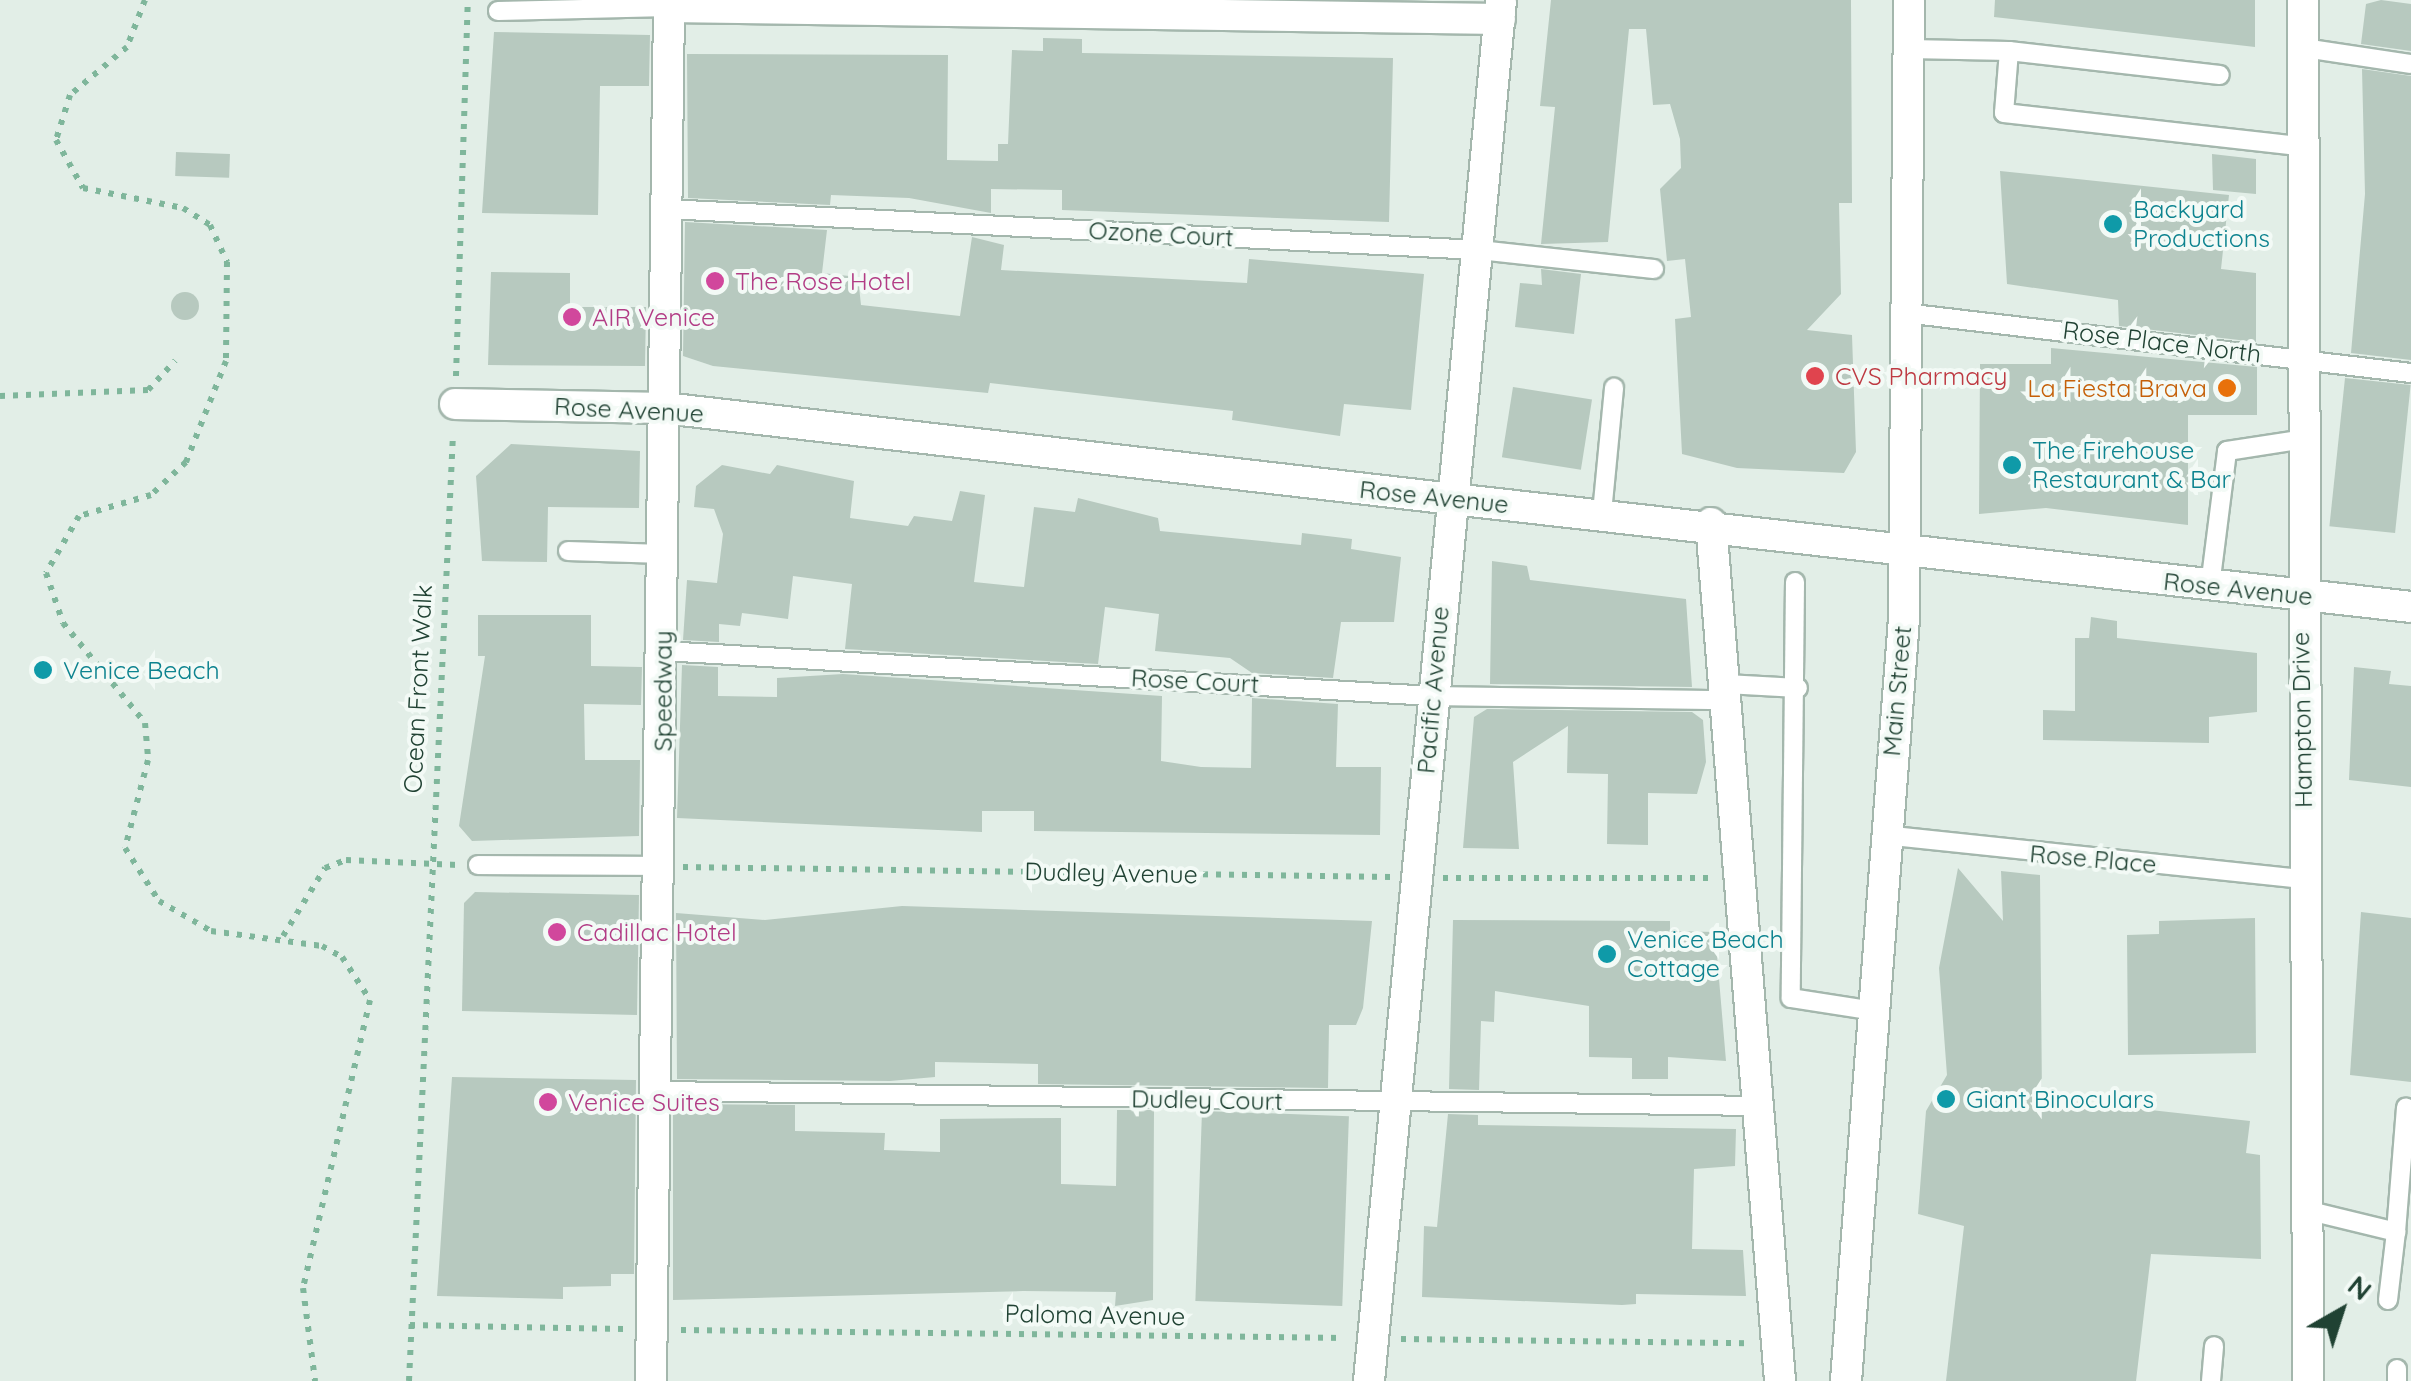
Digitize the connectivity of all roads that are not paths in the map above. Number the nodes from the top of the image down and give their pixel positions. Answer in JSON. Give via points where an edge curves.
{"nodes":[{"id":1,"x":1908,"y":0,"type":"edge"},
{"id":2,"x":2303,"y":0,"type":"edge"},
{"id":3,"x":669,"y":3,"type":"edge"},
{"id":4,"x":1501,"y":9,"type":"edge"},
{"id":5,"x":498,"y":11,"type":"dead end"},
{"id":6,"x":2304,"y":48,"type":"junction"},
{"id":7,"x":1910,"y":50,"type":"junction"},
{"id":8,"x":2008,"y":51,"type":"junction"},
{"id":9,"x":2411,"y":64,"type":"edge"},
{"id":10,"x":2220,"y":75,"type":"dead end"},
{"id":11,"x":2305,"y":147,"type":"junction"},
{"id":12,"x":666,"y":209,"type":"junction"},
{"id":13,"x":1479,"y":250,"type":"junction"},
{"id":14,"x":1654,"y":270,"type":"dead end"},
{"id":15,"x":1913,"y":314,"type":"junction"},
{"id":16,"x":2298,"y":358,"type":"junction"},
{"id":17,"x":2411,"y":372,"type":"edge"},
{"id":18,"x":1614,"y":388,"type":"dead end"},
{"id":19,"x":455,"y":404,"type":"road end"},
{"id":20,"x":664,"y":408,"type":"junction"},
{"id":21,"x":2299,"y":440,"type":"junction"},
{"id":22,"x":1453,"y":499,"type":"junction"},
{"id":23,"x":1602,"y":513,"type":"junction"},
{"id":24,"x":1712,"y":523,"type":"junction"},
{"id":25,"x":1906,"y":548,"type":"junction"},
{"id":26,"x":568,"y":552,"type":"dead end"},
{"id":27,"x":663,"y":554,"type":"junction"},
{"id":28,"x":1795,"y":582,"type":"dead end"},
{"id":29,"x":2210,"y":586,"type":"junction"},
{"id":30,"x":2301,"y":595,"type":"junction"},
{"id":31,"x":2411,"y":607,"type":"edge"},
{"id":32,"x":663,"y":650,"type":"junction"},
{"id":33,"x":1798,"y":688,"type":"junction"},
{"id":34,"x":1727,"y":692,"type":"junction"},
{"id":35,"x":1431,"y":696,"type":"junction"},
{"id":36,"x":1883,"y":835,"type":"junction"},
{"id":37,"x":478,"y":865,"type":"dead end"},
{"id":38,"x":662,"y":866,"type":"junction"},
{"id":39,"x":2304,"y":879,"type":"junction"},
{"id":40,"x":1868,"y":1010,"type":"junction"},
{"id":41,"x":658,"y":1090,"type":"junction"},
{"id":42,"x":1397,"y":1104,"type":"junction"},
{"id":43,"x":1756,"y":1106,"type":"junction"},
{"id":44,"x":2406,"y":1107,"type":"dead end"},
{"id":45,"x":2310,"y":1211,"type":"junction"},
{"id":46,"x":2396,"y":1232,"type":"junction"},
{"id":47,"x":2388,"y":1300,"type":"dead end"},
{"id":48,"x":2214,"y":1346,"type":"dead end"},
{"id":49,"x":652,"y":1381,"type":"edge"},
{"id":50,"x":1370,"y":1381,"type":"edge"},
{"id":51,"x":1780,"y":1381,"type":"edge"},
{"id":52,"x":1846,"y":1381,"type":"edge"},
{"id":53,"x":2211,"y":1381,"type":"edge"},
{"id":54,"x":2308,"y":1381,"type":"edge"}],
"edges":[{"from":1,"to":7,"type":"street","name":"Main Street"},
{"from":2,"to":6,"type":"street","name":"Hampton Drive"},
{"from":3,"to":4,"type":"street"},
{"from":3,"to":5,"type":"lane"},
{"from":3,"to":12,"type":"street","name":"Speedway"},
{"from":4,"to":13,"type":"street","name":"Pacific Avenue"},
{"from":6,"to":9,"type":"lane"},
{"from":6,"to":11,"type":"street","name":"Hampton Drive"},
{"from":7,"to":8,"type":"lane"},
{"from":7,"to":15,"type":"street","name":"Main Street"},
{"from":8,"to":10,"type":"lane"},
{"from":8,"to":11,"type":"lane","via":[[2004,113]]},
{"from":11,"to":16,"type":"street","name":"Hampton Drive"},
{"from":12,"to":13,"type":"lane","name":"Ozone Court"},
{"from":12,"to":20,"type":"street","name":"Speedway"},
{"from":13,"to":14,"type":"lane","name":"Ozone Court"},
{"from":13,"to":22,"type":"street","name":"Pacific Avenue"},
{"from":15,"to":16,"type":"lane","name":"Rose Place North"},
{"from":15,"to":25,"type":"street","name":"Main Street"},
{"from":16,"to":17,"type":"lane","name":"Rose Place North"},
{"from":16,"to":21,"type":"street","name":"Hampton Drive"},
{"from":18,"to":23,"type":"lane"},
{"from":19,"to":20,"type":"street","name":"Rose Avenue"},
{"from":20,"to":22,"type":"street","name":"Rose Avenue"},
{"from":20,"to":27,"type":"street","name":"Speedway"},
{"from":21,"to":29,"type":"lane","via":[[2227,451]]},
{"from":21,"to":30,"type":"street","name":"Hampton Drive"},
{"from":22,"to":23,"type":"street","name":"Rose Avenue"},
{"from":22,"to":35,"type":"street","name":"Pacific Avenue"},
{"from":23,"to":24,"type":"street","name":"Rose Avenue"},
{"from":24,"to":25,"type":"street","name":"Rose Avenue"},
{"from":24,"to":34,"type":"street"},
{"from":25,"to":29,"type":"street","name":"Rose Avenue"},
{"from":25,"to":36,"type":"street","name":"Main Street"},
{"from":26,"to":27,"type":"lane"},
{"from":27,"to":32,"type":"street","name":"Speedway"},
{"from":28,"to":33,"type":"lane"},
{"from":29,"to":30,"type":"street","name":"Rose Avenue"},
{"from":30,"to":31,"type":"street","name":"Rose Avenue"},
{"from":30,"to":39,"type":"street","name":"Hampton Drive"},
{"from":32,"to":35,"type":"lane","name":"Rose Court"},
{"from":32,"to":38,"type":"street","name":"Speedway"},
{"from":33,"to":34,"type":"lane","name":"Rose Court"},
{"from":33,"to":40,"type":"lane","via":[[1791,998]]},
{"from":34,"to":35,"type":"lane","name":"Rose Court"},
{"from":34,"to":43,"type":"street"},
{"from":35,"to":42,"type":"street","name":"Pacific Avenue"},
{"from":36,"to":39,"type":"lane","name":"Rose Place"},
{"from":36,"to":40,"type":"street","name":"Main Street"},
{"from":37,"to":38,"type":"lane"},
{"from":38,"to":41,"type":"street","name":"Speedway"},
{"from":39,"to":45,"type":"street","name":"Hampton Drive"},
{"from":40,"to":52,"type":"street","name":"Main Street"},
{"from":41,"to":42,"type":"lane","name":"Dudley Court"},
{"from":41,"to":49,"type":"street","name":"Speedway"},
{"from":42,"to":43,"type":"lane","name":"Dudley Court"},
{"from":42,"to":50,"type":"street","name":"Pacific Avenue"},
{"from":43,"to":51,"type":"street"},
{"from":44,"to":46,"type":"lane"},
{"from":45,"to":46,"type":"lane"},
{"from":45,"to":54,"type":"street","name":"Hampton Drive"},
{"from":46,"to":47,"type":"lane"},
{"from":48,"to":53,"type":"lane"}]}
